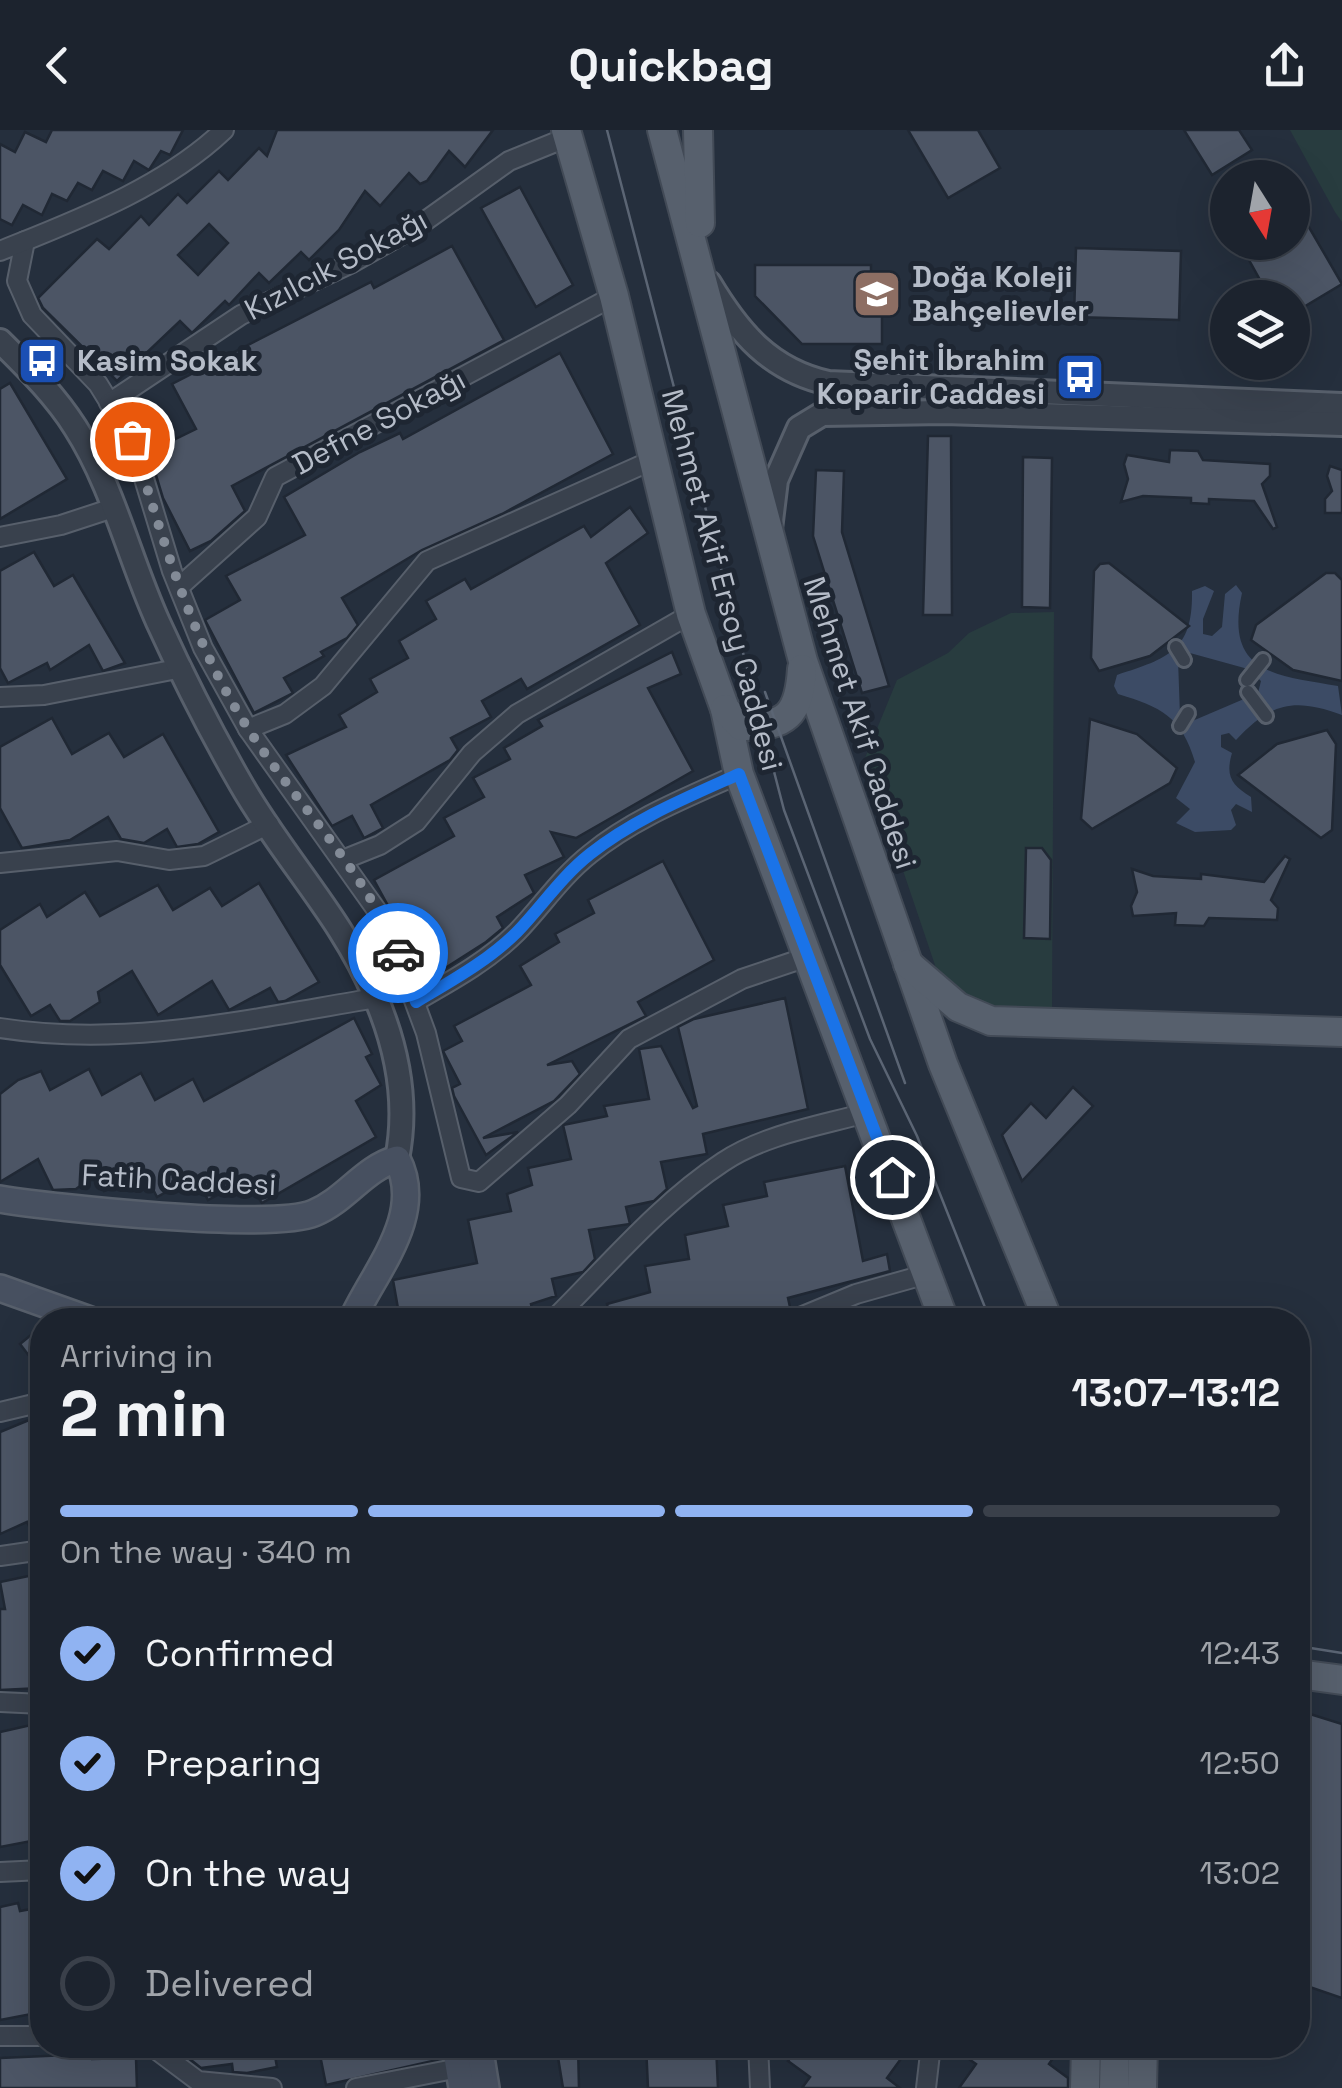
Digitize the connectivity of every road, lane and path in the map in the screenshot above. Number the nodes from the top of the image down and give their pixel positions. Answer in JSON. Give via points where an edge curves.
{"nodes":[{"id":1,"x":224,"y":130,"type":"edge"},
{"id":2,"x":662,"y":130,"type":"edge"},
{"id":3,"x":698,"y":130,"type":"edge"},
{"id":4,"x":567,"y":133,"type":"edge"},
{"id":5,"x":24,"y":241,"type":"junction"},
{"id":6,"x":0,"y":251,"type":"edge"},
{"id":7,"x":701,"y":269,"type":"junction"},
{"id":8,"x":614,"y":296,"type":"junction"},
{"id":9,"x":0,"y":341,"type":"edge"},
{"id":10,"x":110,"y":403,"type":"junction"},
{"id":11,"x":1342,"y":405,"type":"edge"},
{"id":12,"x":1342,"y":424,"type":"edge"},
{"id":13,"x":655,"y":459,"type":"junction"},
{"id":14,"x":113,"y":508,"type":"junction"},
{"id":15,"x":0,"y":537,"type":"edge"},
{"id":16,"x":768,"y":542,"type":"junction"},
{"id":17,"x":178,"y":587,"type":"junction"},
{"id":18,"x":691,"y":614,"type":"junction"},
{"id":19,"x":1176,"y":647,"type":"dead end"},
{"id":20,"x":1184,"y":660,"type":"dead end"},
{"id":21,"x":1263,"y":660,"type":"dead end"},
{"id":22,"x":803,"y":661,"type":"junction"},
{"id":23,"x":182,"y":668,"type":"junction"},
{"id":24,"x":0,"y":697,"type":"edge"},
{"id":25,"x":724,"y":709,"type":"junction"},
{"id":26,"x":1188,"y":713,"type":"dead end"},
{"id":27,"x":1266,"y":716,"type":"dead end"},
{"id":28,"x":1180,"y":726,"type":"dead end"},
{"id":29,"x":248,"y":729,"type":"junction"},
{"id":30,"x":739,"y":774,"type":"junction"},
{"id":31,"x":269,"y":824,"type":"junction"},
{"id":32,"x":344,"y":859,"type":"junction"},
{"id":33,"x":0,"y":863,"type":"edge"},
{"id":34,"x":807,"y":957,"type":"junction"},
{"id":35,"x":906,"y":961,"type":"junction"},
{"id":36,"x":376,"y":998,"type":"junction"},
{"id":37,"x":416,"y":1002,"type":"junction"},
{"id":38,"x":0,"y":1028,"type":"edge"},
{"id":39,"x":1342,"y":1032,"type":"edge"},
{"id":40,"x":868,"y":1112,"type":"junction"},
{"id":41,"x":397,"y":1158,"type":"junction"},
{"id":42,"x":0,"y":1199,"type":"edge"},
{"id":43,"x":926,"y":1274,"type":"junction"},
{"id":44,"x":0,"y":1288,"type":"edge"},
{"id":45,"x":56,"y":1308,"type":"edge"},
{"id":46,"x":358,"y":1308,"type":"edge"},
{"id":47,"x":564,"y":1308,"type":"edge"},
{"id":48,"x":822,"y":1308,"type":"edge"},
{"id":49,"x":939,"y":1308,"type":"edge"},
{"id":50,"x":1043,"y":1308,"type":"edge"},
{"id":51,"x":30,"y":1405,"type":"edge"},
{"id":52,"x":0,"y":1412,"type":"edge"},
{"id":53,"x":30,"y":1552,"type":"edge"},
{"id":54,"x":0,"y":1556,"type":"edge"},
{"id":55,"x":1310,"y":1676,"type":"edge"},
{"id":56,"x":1342,"y":1680,"type":"edge"},
{"id":57,"x":0,"y":1702,"type":"edge"},
{"id":58,"x":30,"y":1703,"type":"edge"},
{"id":59,"x":30,"y":1871,"type":"edge"},
{"id":60,"x":0,"y":1872,"type":"edge"},
{"id":61,"x":0,"y":2036,"type":"edge"},
{"id":62,"x":30,"y":2036,"type":"edge"},
{"id":63,"x":167,"y":2058,"type":"edge"},
{"id":64,"x":481,"y":2058,"type":"edge"},
{"id":65,"x":759,"y":2058,"type":"edge"},
{"id":66,"x":929,"y":2058,"type":"edge"},
{"id":67,"x":1085,"y":2058,"type":"edge"},
{"id":68,"x":1115,"y":2058,"type":"edge"},
{"id":69,"x":1143,"y":2058,"type":"edge"},
{"id":70,"x":459,"y":2067,"type":"edge"},
{"id":71,"x":272,"y":2088,"type":"edge"},
{"id":72,"x":356,"y":2088,"type":"edge"},
{"id":73,"x":486,"y":2088,"type":"edge"},
{"id":74,"x":760,"y":2088,"type":"edge"},
{"id":75,"x":926,"y":2088,"type":"edge"},
{"id":76,"x":1084,"y":2088,"type":"edge"},
{"id":77,"x":1114,"y":2088,"type":"edge"},
{"id":78,"x":1142,"y":2088,"type":"edge"}],
"edges":[{"from":1,"to":5,"type":"street","via":[[151,184]]},
{"from":2,"to":7,"type":"main road","name":"Mehmet Akif Caddesi"},
{"from":3,"to":7,"type":"main road"},
{"from":4,"to":8,"type":"main road","name":"Mehmet Akif Ersoy Caddesi"},
{"from":4,"to":10,"type":"street","name":"Kızılcık Sokağı","via":[[509,162],[352,263],[241,315]]},
{"from":5,"to":6,"type":"street"},
{"from":5,"to":10,"type":"street","via":[[17,281],[32,315]]},
{"from":7,"to":11,"type":"street","via":[[756,348],[795,376],[828,383]]},
{"from":7,"to":16,"type":"main road","name":"Mehmet Akif Caddesi"},
{"from":8,"to":13,"type":"main road","name":"Mehmet Akif Ersoy Caddesi"},
{"from":8,"to":17,"type":"street","name":"Defne Sokağı","via":[[275,477],[256,518]]},
{"from":9,"to":14,"type":"street","via":[[75,427]]},
{"from":10,"to":17,"type":"street","via":[[132,439]]},
{"from":12,"to":16,"type":"street","via":[[822,414],[800,428],[776,480]]},
{"from":13,"to":18,"type":"main road","name":"Mehmet Akif Ersoy Caddesi"},
{"from":13,"to":29,"type":"street","via":[[427,561],[323,686],[285,714]]},
{"from":14,"to":15,"type":"street"},
{"from":14,"to":23,"type":"street"},
{"from":16,"to":22,"type":"main road","name":"Mehmet Akif Caddesi"},
{"from":17,"to":29,"type":"street"},
{"from":18,"to":25,"type":"main road","name":"Mehmet Akif Ersoy Caddesi"},
{"from":18,"to":32,"type":"street","via":[[517,714],[472,753],[416,822]]},
{"from":19,"to":20,"type":"street"},
{"from":21,"to":27,"type":"street","via":[[1247,686]]},
{"from":22,"to":25,"type":"main road","via":[[800,696],[776,724],[741,726]]},
{"from":22,"to":35,"type":"main road","name":"Mehmet Akif Caddesi"},
{"from":23,"to":24,"type":"street"},
{"from":23,"to":31,"type":"street","via":[[242,786]]},
{"from":25,"to":30,"type":"main road","name":"Mehmet Akif Ersoy Caddesi"},
{"from":26,"to":28,"type":"street"},
{"from":29,"to":32,"type":"street"},
{"from":30,"to":34,"type":"main road","name":"Mehmet Akif Ersoy Caddesi"},
{"from":30,"to":37,"type":"street","via":[[646,818],[593,852],[475,967]]},
{"from":31,"to":33,"type":"street","via":[[204,856],[169,860],[117,851]]},
{"from":31,"to":36,"type":"street","via":[[337,920]]},
{"from":32,"to":37,"type":"street","via":[[386,922]]},
{"from":34,"to":37,"type":"street","via":[[742,979],[629,1039],[568,1105],[478,1182],[461,1178]]},
{"from":34,"to":40,"type":"main road","name":"Mehmet Akif Ersoy Caddesi"},
{"from":35,"to":39,"type":"main road","via":[[958,1007],[991,1022]]},
{"from":35,"to":50,"type":"main road","name":"Mehmet Akif Caddesi"},
{"from":36,"to":38,"type":"street","via":[[174,1032],[54,1037]]},
{"from":36,"to":41,"type":"street","via":[[402,1096]]},
{"from":40,"to":43,"type":"main road","name":"Mehmet Akif Ersoy Caddesi"},
{"from":40,"to":47,"type":"street","via":[[765,1141],[724,1161]]},
{"from":41,"to":42,"type":"main road","name":"Fatih Caddesi","via":[[378,1164],[314,1214],[271,1220]]},
{"from":41,"to":46,"type":"main road","via":[[408,1188],[404,1217]]},
{"from":43,"to":48,"type":"street"},
{"from":43,"to":49,"type":"main road","name":"Mehmet Akif Ersoy Caddesi"},
{"from":44,"to":45,"type":"main road"},
{"from":51,"to":52,"type":"street"},
{"from":53,"to":54,"type":"street"},
{"from":55,"to":56,"type":"main road"},
{"from":57,"to":58,"type":"street"},
{"from":59,"to":60,"type":"street"},
{"from":61,"to":62,"type":"street"},
{"from":63,"to":71,"type":"street","via":[[198,2081]]},
{"from":64,"to":73,"type":"main road"},
{"from":65,"to":74,"type":"street"},
{"from":66,"to":75,"type":"street"},
{"from":67,"to":76,"type":"main road"},
{"from":68,"to":77,"type":"main road"},
{"from":69,"to":78,"type":"main road"},
{"from":70,"to":72,"type":"street"}]}
